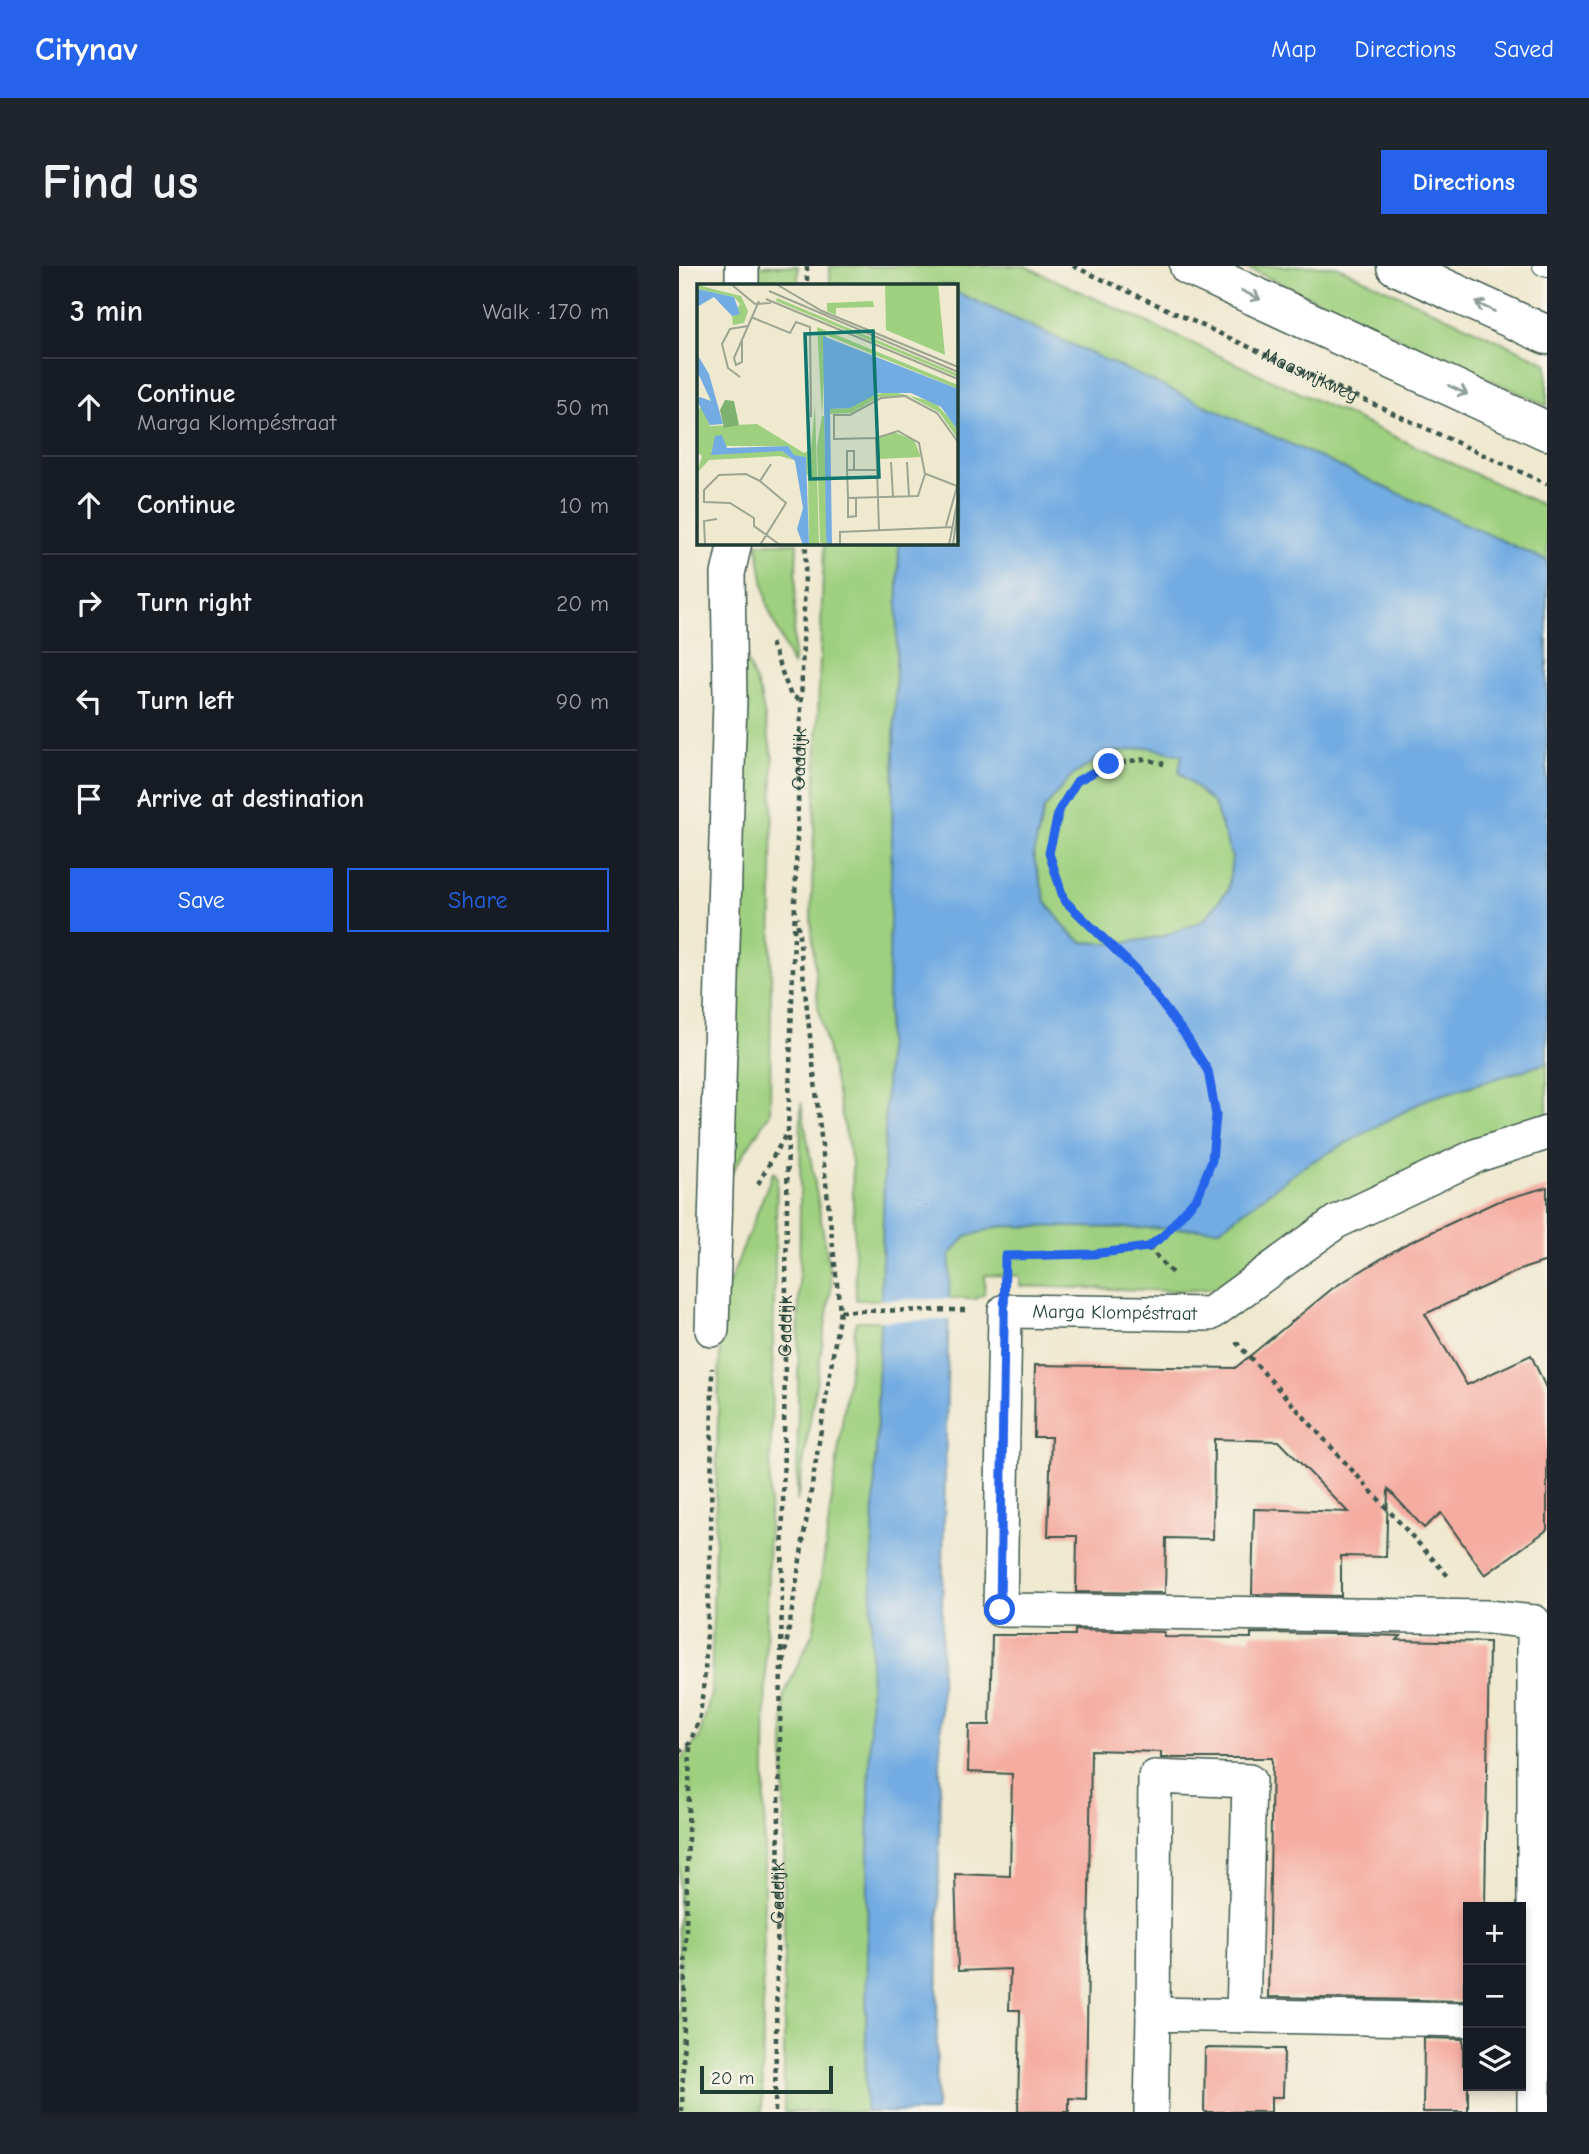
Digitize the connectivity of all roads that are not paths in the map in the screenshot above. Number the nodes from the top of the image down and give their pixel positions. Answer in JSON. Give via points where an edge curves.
{"nodes":[{"id":1,"x":742,"y":266,"type":"edge"},
{"id":2,"x":1189,"y":266,"type":"edge"},
{"id":3,"x":1396,"y":266,"type":"edge"},
{"id":4,"x":1542,"y":266,"type":"edge"},
{"id":5,"x":1547,"y":268,"type":"edge"},
{"id":6,"x":742,"y":284,"type":"edge"},
{"id":7,"x":1547,"y":335,"type":"edge"},
{"id":8,"x":1547,"y":431,"type":"edge"},
{"id":9,"x":735,"y":544,"type":"edge"},
{"id":10,"x":1547,"y":1133,"type":"edge"},
{"id":11,"x":712,"y":1331,"type":"road end"},
{"id":12,"x":1541,"y":1618,"type":"edge"},
{"id":13,"x":1153,"y":2014,"type":"junction"},
{"id":14,"x":1243,"y":2016,"type":"junction"},
{"id":15,"x":1463,"y":2020,"type":"edge"},
{"id":16,"x":1527,"y":2021,"type":"edge"},
{"id":17,"x":1151,"y":2112,"type":"edge"},
{"id":18,"x":1534,"y":2112,"type":"edge"}],
"edges":[{"from":1,"to":6,"type":"street"},
{"from":2,"to":8,"type":"street","one_way":true},
{"from":7,"to":3,"type":"street","one_way":true},
{"from":4,"to":5,"type":"lane"},
{"from":9,"to":11,"type":"street","via":[[728,575],[730,699]]},
{"from":10,"to":12,"type":"street","name":"Marga Klompéstraat","via":[[1478,1155],[1336,1222],[1210,1314],[990,1310],[1000,1610]]},
{"from":12,"to":16,"type":"street"},
{"from":13,"to":14,"type":"street"},
{"from":13,"to":14,"type":"street","via":[[1155,1776],[1249,1780]]},
{"from":13,"to":17,"type":"street"},
{"from":14,"to":15,"type":"street"},
{"from":16,"to":18,"type":"street"}]}
